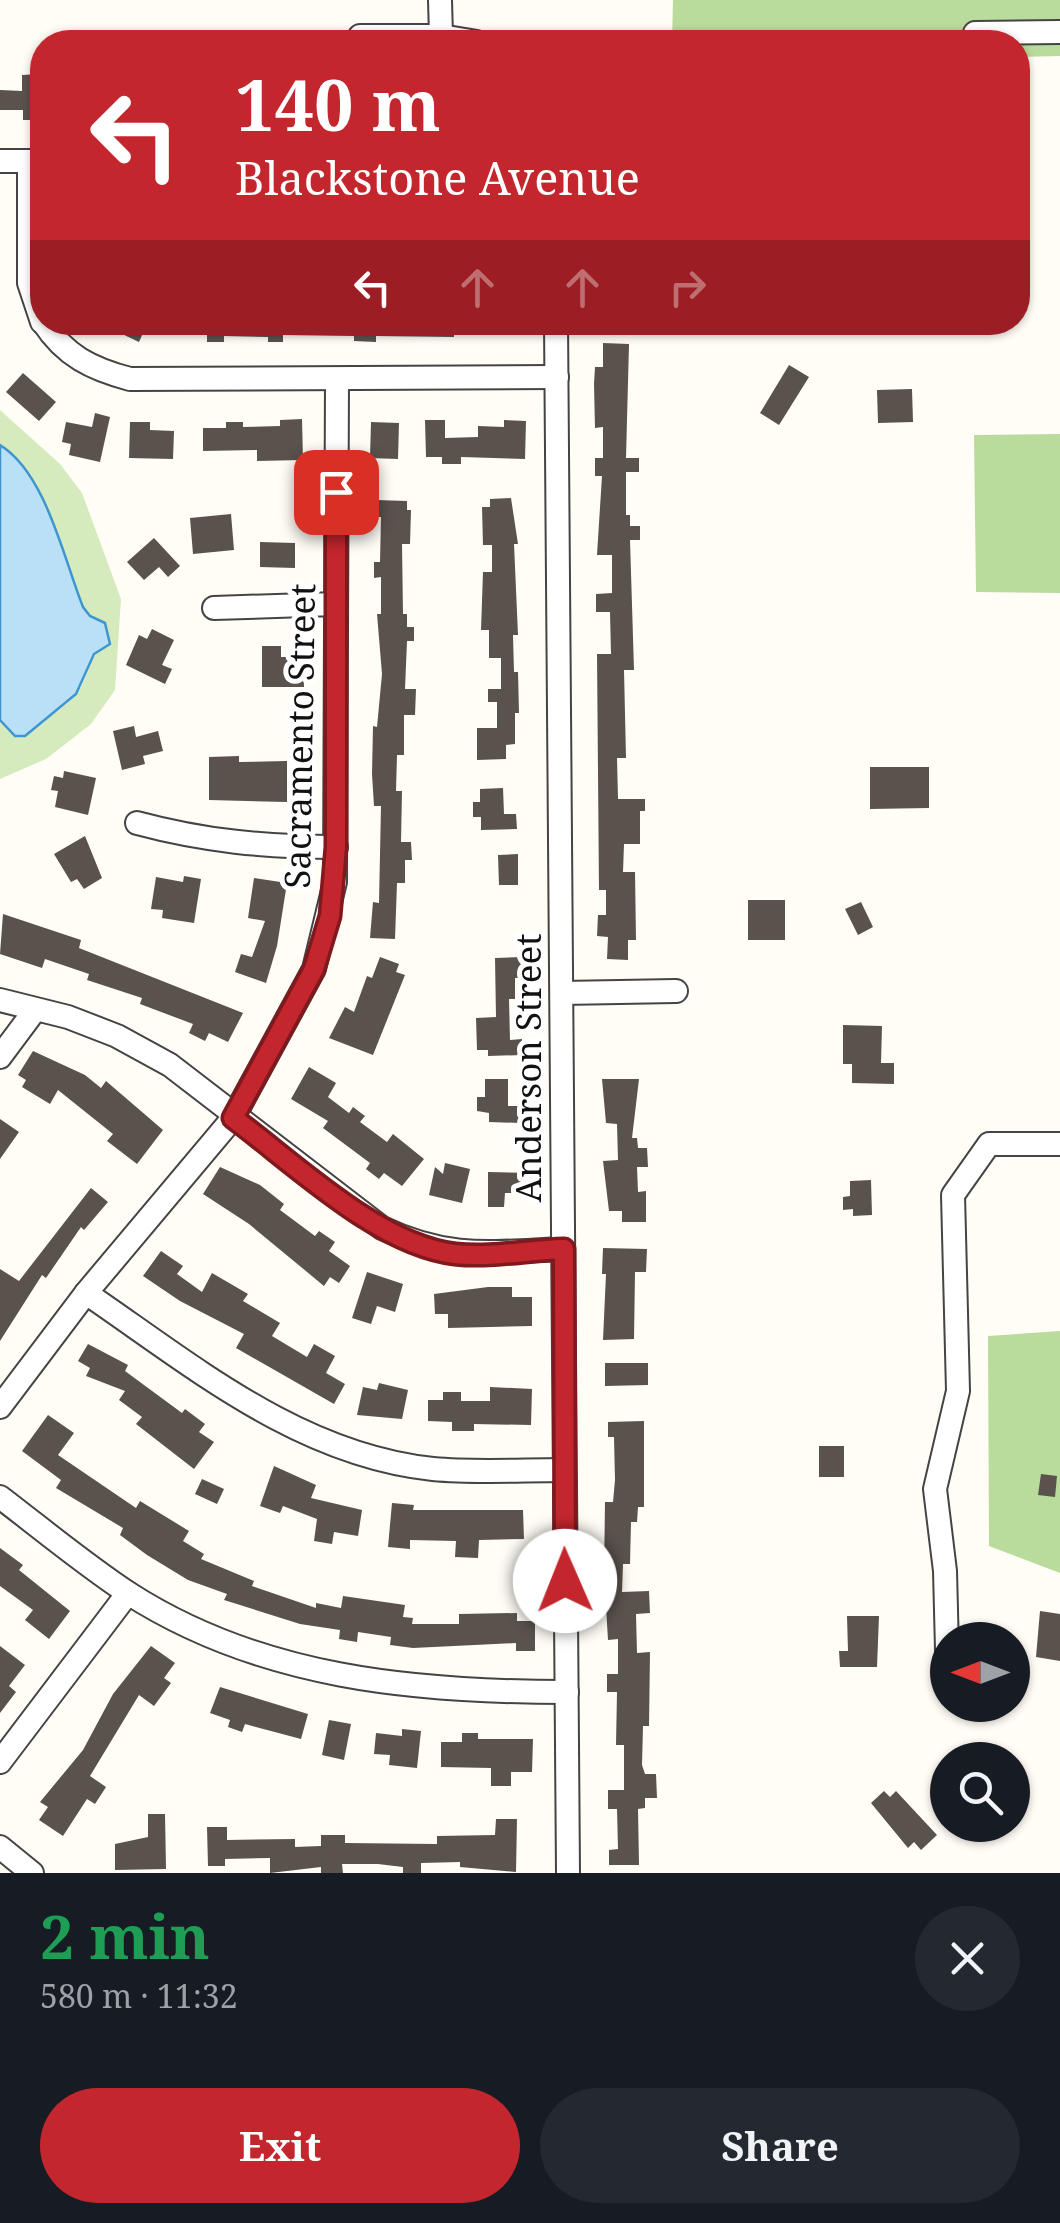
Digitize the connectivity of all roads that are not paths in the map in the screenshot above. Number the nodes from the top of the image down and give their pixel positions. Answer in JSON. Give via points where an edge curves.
{"nodes":[{"id":1,"x":440,"y":0,"type":"edge"},
{"id":2,"x":440,"y":30,"type":"edge"},
{"id":3,"x":1060,"y":32,"type":"edge"},
{"id":4,"x":1030,"y":33,"type":"edge"},
{"id":5,"x":0,"y":161,"type":"edge"},
{"id":6,"x":30,"y":161,"type":"edge"},
{"id":7,"x":53,"y":335,"type":"edge"},
{"id":8,"x":556,"y":335,"type":"edge"},
{"id":9,"x":557,"y":376,"type":"junction"},
{"id":10,"x":337,"y":381,"type":"junction"},
{"id":11,"x":336,"y":604,"type":"junction"},
{"id":12,"x":214,"y":608,"type":"dead end"},
{"id":13,"x":137,"y":823,"type":"dead end"},
{"id":14,"x":336,"y":847,"type":"junction"},
{"id":15,"x":676,"y":991,"type":"dead end"},
{"id":16,"x":562,"y":993,"type":"junction"},
{"id":17,"x":0,"y":1000,"type":"edge"},
{"id":18,"x":36,"y":1010,"type":"junction"},
{"id":19,"x":0,"y":1057,"type":"edge"},
{"id":20,"x":233,"y":1118,"type":"junction"},
{"id":21,"x":1060,"y":1144,"type":"edge"},
{"id":22,"x":564,"y":1249,"type":"junction"},
{"id":23,"x":86,"y":1292,"type":"junction"},
{"id":24,"x":0,"y":1407,"type":"edge"},
{"id":25,"x":564,"y":1470,"type":"junction"},
{"id":26,"x":0,"y":1497,"type":"edge"},
{"id":27,"x":128,"y":1593,"type":"junction"},
{"id":28,"x":947,"y":1622,"type":"edge"},
{"id":29,"x":566,"y":1692,"type":"junction"},
{"id":30,"x":0,"y":1762,"type":"edge"},
{"id":31,"x":0,"y":1847,"type":"edge"},
{"id":32,"x":32,"y":1873,"type":"edge"},
{"id":33,"x":568,"y":1873,"type":"edge"}],
"edges":[{"from":1,"to":2,"type":"street"},
{"from":3,"to":4,"type":"street"},
{"from":5,"to":6,"type":"street"},
{"from":7,"to":10,"type":"street","via":[[73,358],[130,379]]},
{"from":8,"to":9,"type":"street","name":"Anderson Street"},
{"from":9,"to":10,"type":"street"},
{"from":9,"to":16,"type":"street","name":"Anderson Street"},
{"from":10,"to":11,"type":"street","name":"Sacramento Street"},
{"from":11,"to":12,"type":"street"},
{"from":11,"to":14,"type":"street","name":"Sacramento Street"},
{"from":13,"to":14,"type":"street","via":[[200,840]]},
{"from":14,"to":20,"type":"street","name":"Sacramento Street","via":[[330,916],[314,969]]},
{"from":15,"to":16,"type":"street"},
{"from":16,"to":22,"type":"street","name":"Anderson Street"},
{"from":17,"to":18,"type":"street"},
{"from":18,"to":19,"type":"street"},
{"from":18,"to":20,"type":"street","via":[[118,1036],[170,1065]]},
{"from":20,"to":22,"type":"street","via":[[382,1228],[411,1242],[456,1254]]},
{"from":20,"to":23,"type":"street","name":"Sacramento Street"},
{"from":21,"to":28,"type":"street","via":[[989,1144],[953,1195],[958,1391],[935,1489]]},
{"from":22,"to":25,"type":"street","name":"Anderson Street"},
{"from":23,"to":24,"type":"street","name":"Sacramento Street"},
{"from":23,"to":25,"type":"street","via":[[243,1400],[360,1454],[433,1469]]},
{"from":25,"to":29,"type":"street","name":"Anderson Street"},
{"from":26,"to":27,"type":"street"},
{"from":27,"to":29,"type":"street","via":[[206,1635],[336,1675],[408,1688]]},
{"from":27,"to":30,"type":"street"},
{"from":29,"to":33,"type":"street","name":"Anderson Street"},
{"from":31,"to":32,"type":"street"}]}
